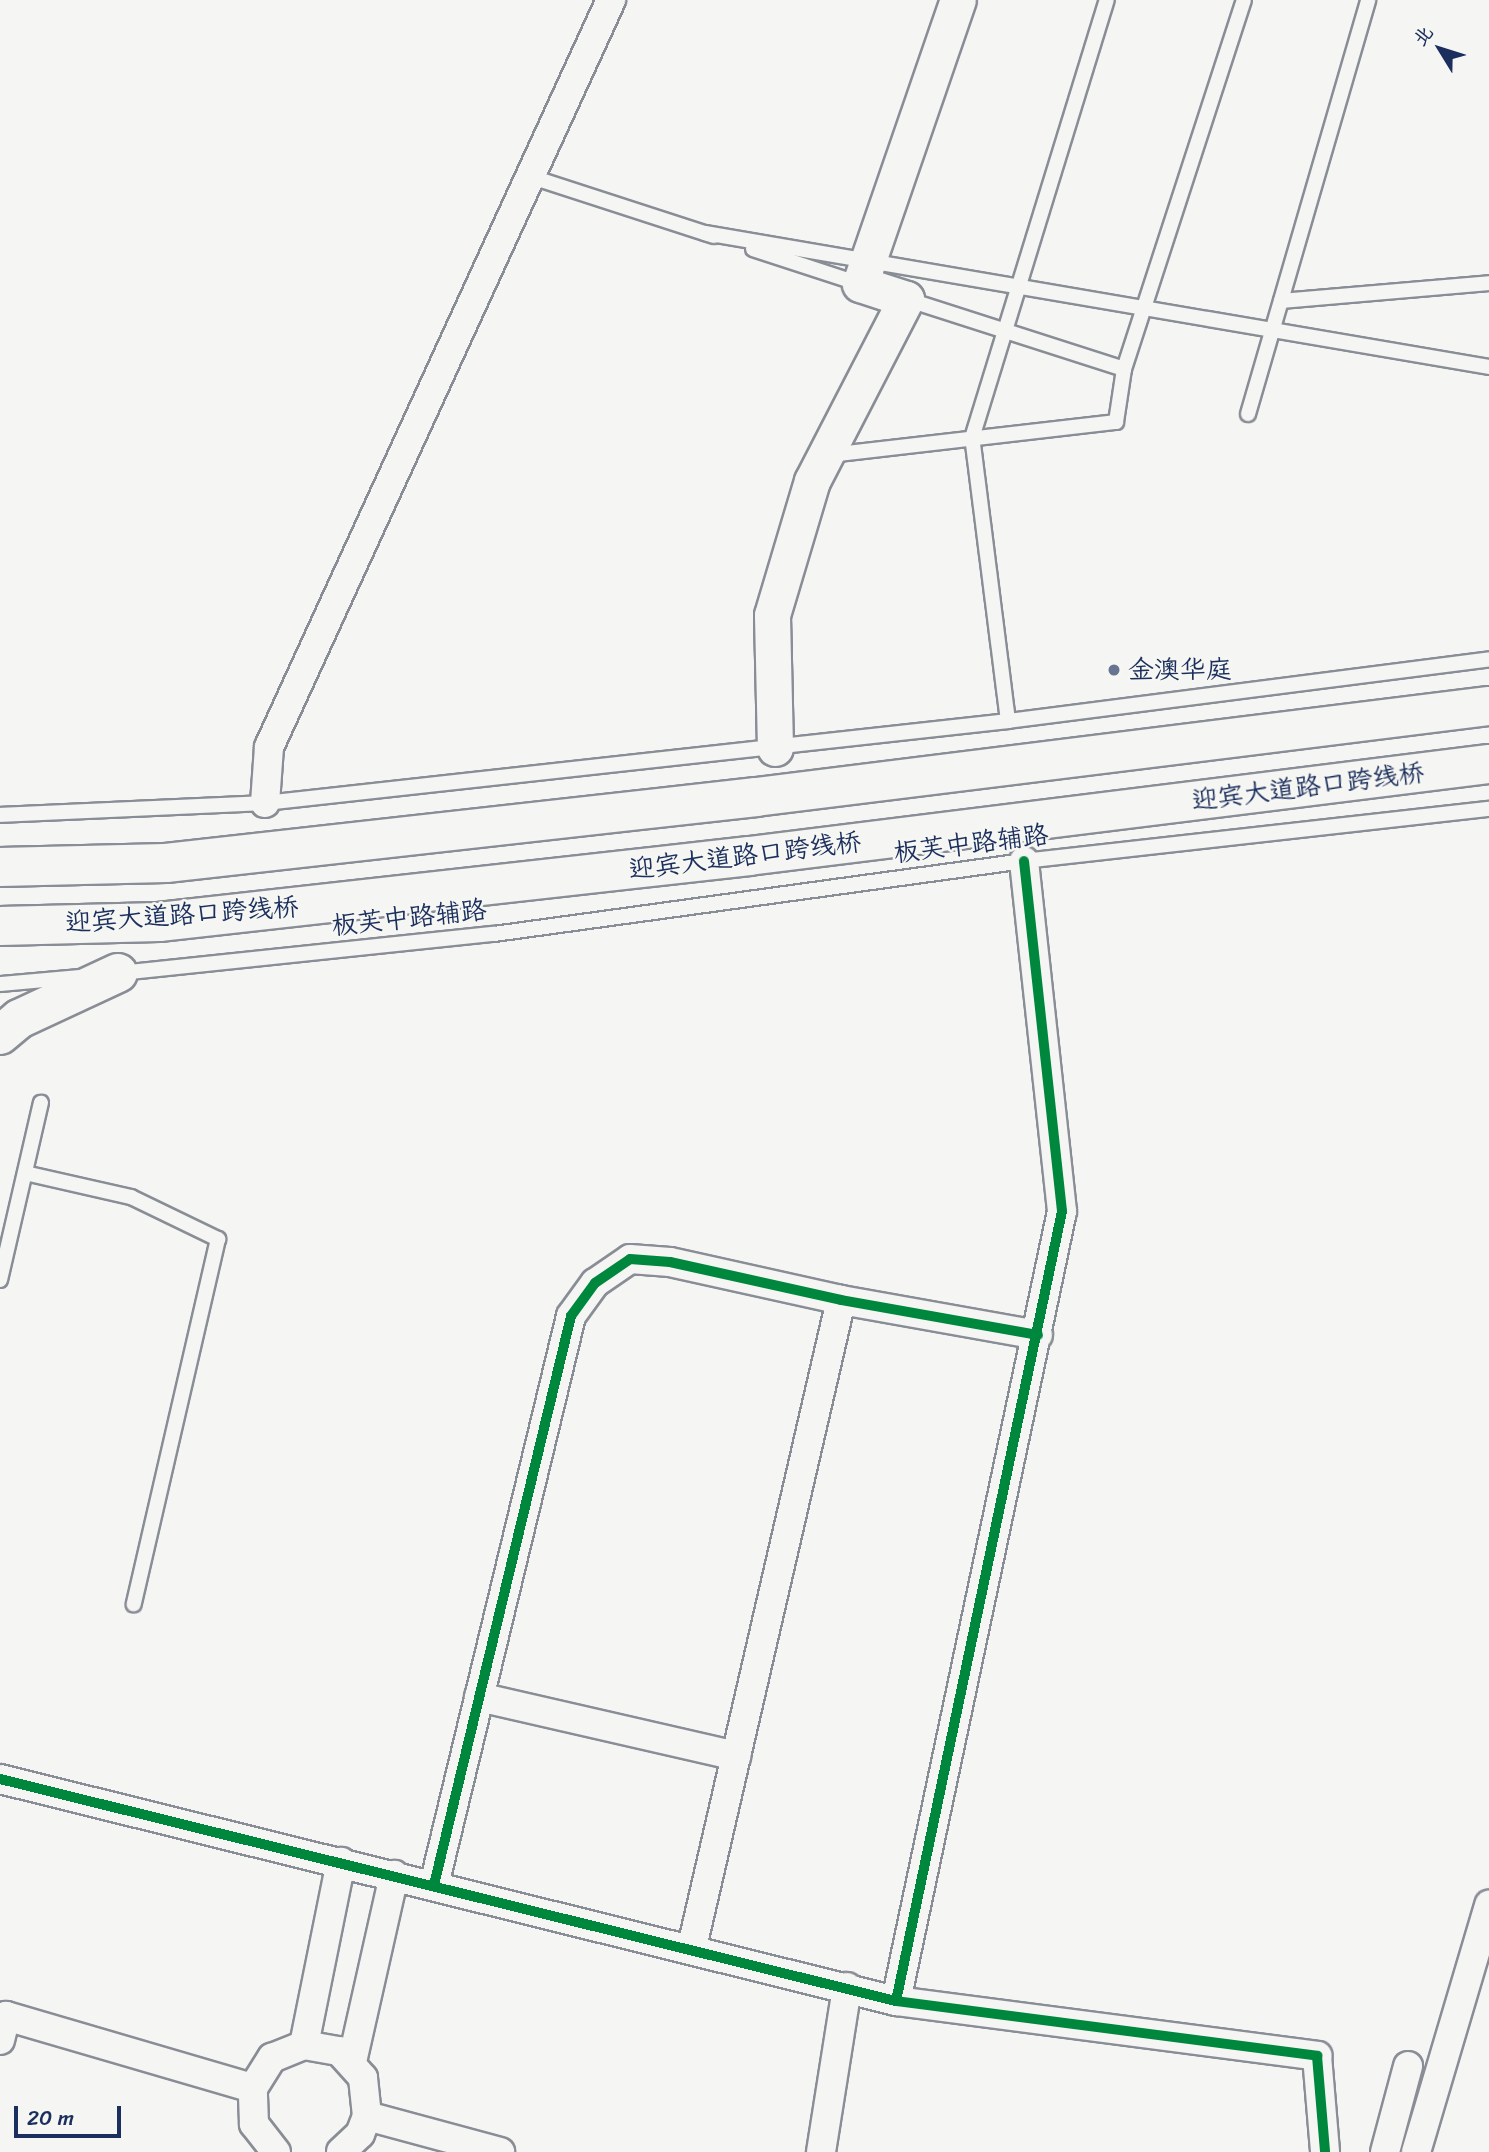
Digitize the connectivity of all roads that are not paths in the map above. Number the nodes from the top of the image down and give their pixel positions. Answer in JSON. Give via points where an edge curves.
{"nodes":[{"id":1,"x":611,"y":0,"type":"edge"},
{"id":2,"x":958,"y":0,"type":"edge"},
{"id":3,"x":1107,"y":0,"type":"edge"},
{"id":4,"x":1244,"y":0,"type":"edge"},
{"id":5,"x":1368,"y":0,"type":"edge"},
{"id":6,"x":532,"y":177,"type":"junction"},
{"id":7,"x":705,"y":233,"type":"junction"},
{"id":8,"x":1489,"y":283,"type":"edge"},
{"id":9,"x":860,"y":284,"type":"junction"},
{"id":10,"x":906,"y":299,"type":"junction"},
{"id":11,"x":1281,"y":301,"type":"junction"},
{"id":12,"x":1003,"y":330,"type":"junction"},
{"id":13,"x":1489,"y":368,"type":"edge"},
{"id":14,"x":1124,"y":369,"type":"junction"},
{"id":15,"x":1248,"y":414,"type":"dead end"},
{"id":16,"x":972,"y":438,"type":"junction"},
{"id":17,"x":825,"y":455,"type":"junction"},
{"id":18,"x":1489,"y":659,"type":"edge"},
{"id":19,"x":1489,"y":706,"type":"edge"},
{"id":20,"x":1008,"y":721,"type":"junction"},
{"id":21,"x":775,"y":748,"type":"junction"},
{"id":22,"x":1489,"y":764,"type":"edge"},
{"id":23,"x":265,"y":803,"type":"junction"},
{"id":24,"x":1489,"y":809,"type":"edge"},
{"id":25,"x":0,"y":815,"type":"edge"},
{"id":26,"x":1024,"y":861,"type":"junction"},
{"id":27,"x":0,"y":867,"type":"edge"},
{"id":28,"x":0,"y":926,"type":"edge"},
{"id":29,"x":118,"y":973,"type":"junction"},
{"id":30,"x":0,"y":984,"type":"edge"},
{"id":31,"x":0,"y":1035,"type":"edge"},
{"id":32,"x":41,"y":1103,"type":"dead end"},
{"id":33,"x":25,"y":1173,"type":"junction"},
{"id":34,"x":0,"y":1280,"type":"edge"},
{"id":35,"x":841,"y":1300,"type":"junction"},
{"id":36,"x":1038,"y":1335,"type":"junction"},
{"id":37,"x":134,"y":1604,"type":"dead end"},
{"id":38,"x":479,"y":1697,"type":"junction"},
{"id":39,"x":736,"y":1756,"type":"junction"},
{"id":40,"x":0,"y":1779,"type":"edge"},
{"id":41,"x":341,"y":1862,"type":"junction"},
{"id":42,"x":394,"y":1875,"type":"junction"},
{"id":43,"x":434,"y":1885,"type":"junction"},
{"id":44,"x":1489,"y":1905,"type":"edge"},
{"id":45,"x":692,"y":1947,"type":"junction"},
{"id":46,"x":847,"y":1987,"type":"junction"},
{"id":47,"x":896,"y":2000,"type":"junction"},
{"id":48,"x":0,"y":2040,"type":"edge"},
{"id":49,"x":304,"y":2045,"type":"junction"},
{"id":50,"x":352,"y":2062,"type":"junction"},
{"id":51,"x":1408,"y":2066,"type":"dead end"},
{"id":52,"x":253,"y":2088,"type":"junction"},
{"id":53,"x":367,"y":2116,"type":"junction"},
{"id":54,"x":276,"y":2152,"type":"edge"},
{"id":55,"x":341,"y":2152,"type":"edge"},
{"id":56,"x":500,"y":2152,"type":"edge"},
{"id":57,"x":821,"y":2152,"type":"edge"},
{"id":58,"x":1325,"y":2152,"type":"edge"},
{"id":59,"x":1385,"y":2152,"type":"edge"},
{"id":60,"x":1416,"y":2152,"type":"edge"}],
"edges":[{"from":1,"to":6,"type":"street"},
{"from":2,"to":9,"type":"street"},
{"from":3,"to":12,"type":"lane"},
{"from":4,"to":14,"type":"lane"},
{"from":5,"to":11,"type":"lane"},
{"from":6,"to":7,"type":"lane"},
{"from":6,"to":23,"type":"street","via":[[270,747]]},
{"from":7,"to":9,"type":"lane"},
{"from":7,"to":13,"type":"lane"},
{"from":8,"to":11,"type":"lane"},
{"from":9,"to":10,"type":"street"},
{"from":10,"to":12,"type":"lane"},
{"from":10,"to":17,"type":"street"},
{"from":11,"to":15,"type":"lane"},
{"from":12,"to":14,"type":"lane"},
{"from":12,"to":16,"type":"lane"},
{"from":14,"to":16,"type":"lane","via":[[1116,422]]},
{"from":16,"to":17,"type":"lane"},
{"from":16,"to":20,"type":"lane"},
{"from":17,"to":21,"type":"street","via":[[812,481],[772,615]]},
{"from":18,"to":20,"type":"lane"},
{"from":19,"to":27,"type":"highway","name":"迎宾大道路口跨线桥","via":[[756,797],[166,863]]},
{"from":20,"to":21,"type":"lane"},
{"from":21,"to":23,"type":"lane"},
{"from":22,"to":28,"type":"highway","name":"迎宾大道路口跨线桥","via":[[749,856],[159,922]]},
{"from":23,"to":25,"type":"lane"},
{"from":24,"to":26,"type":"lane","name":"板芙中路辅路"},
{"from":26,"to":29,"type":"lane","name":"板芙中路辅路","via":[[494,934]]},
{"from":26,"to":36,"type":"street","via":[[1062,1211]]},
{"from":29,"to":30,"type":"lane","name":"板芙中路辅路"},
{"from":29,"to":31,"type":"highway","via":[[19,1019]]},
{"from":32,"to":33,"type":"lane"},
{"from":33,"to":34,"type":"lane"},
{"from":33,"to":37,"type":"lane","via":[[131,1197],[218,1239]]},
{"from":35,"to":36,"type":"street"},
{"from":35,"to":38,"type":"street","via":[[670,1262],[630,1259],[595,1283],[571,1316]]},
{"from":35,"to":39,"type":"street"},
{"from":36,"to":47,"type":"street"},
{"from":38,"to":39,"type":"street"},
{"from":38,"to":43,"type":"street"},
{"from":39,"to":45,"type":"street"},
{"from":40,"to":41,"type":"street"},
{"from":41,"to":42,"type":"street"},
{"from":41,"to":49,"type":"street"},
{"from":42,"to":43,"type":"street"},
{"from":42,"to":50,"type":"street"},
{"from":43,"to":45,"type":"street"},
{"from":44,"to":60,"type":"street"},
{"from":45,"to":46,"type":"street"},
{"from":46,"to":47,"type":"street"},
{"from":46,"to":57,"type":"street"},
{"from":47,"to":58,"type":"street","via":[[1317,2056]]},
{"from":48,"to":52,"type":"street","via":[[6,2016]]},
{"from":49,"to":50,"type":"street","via":[[322,2045]]},
{"from":49,"to":52,"type":"street","via":[[272,2058]]},
{"from":50,"to":53,"type":"street","via":[[369,2096]]},
{"from":51,"to":59,"type":"street"},
{"from":52,"to":54,"type":"street","via":[[254,2124]]},
{"from":53,"to":55,"type":"street","via":[[360,2134]]},
{"from":53,"to":56,"type":"street"}]}
